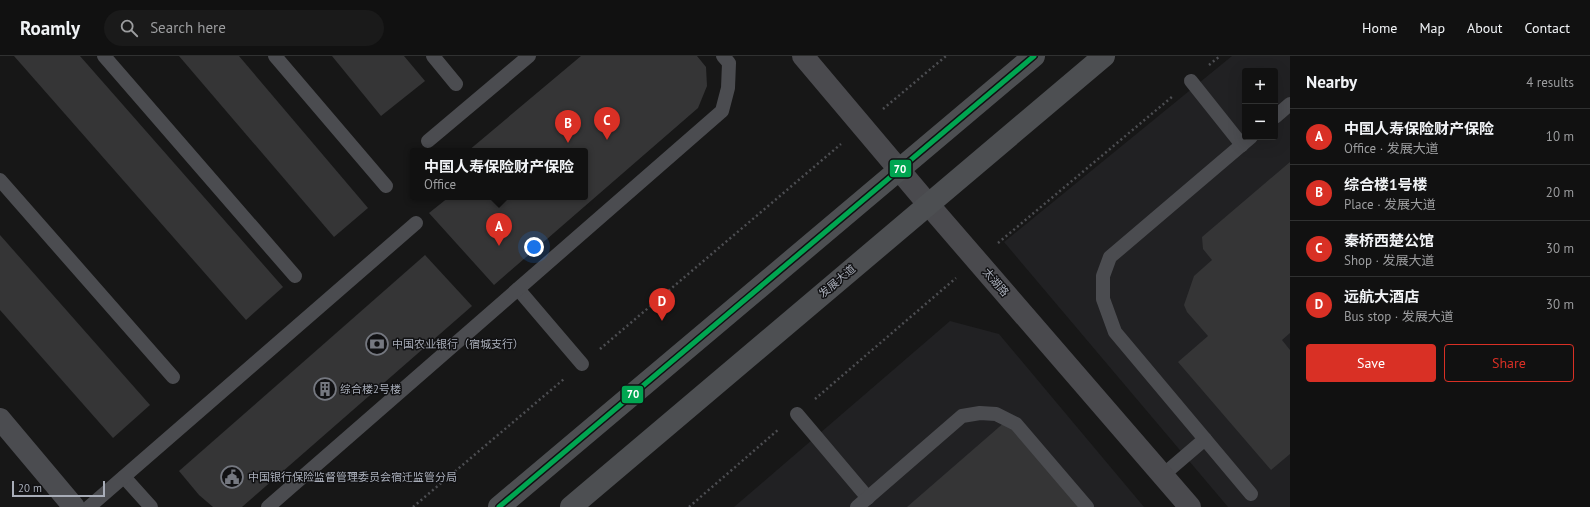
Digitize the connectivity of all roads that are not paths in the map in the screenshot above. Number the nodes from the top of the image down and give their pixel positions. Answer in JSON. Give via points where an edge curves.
{"nodes":[{"id":1,"x":104,"y":56,"type":"edge"},
{"id":2,"x":275,"y":56,"type":"edge"},
{"id":3,"x":433,"y":56,"type":"edge"},
{"id":4,"x":529,"y":56,"type":"edge"},
{"id":5,"x":723,"y":56,"type":"edge"},
{"id":6,"x":803,"y":56,"type":"edge"},
{"id":7,"x":1034,"y":56,"type":"edge"},
{"id":8,"x":1104,"y":56,"type":"edge"},
{"id":9,"x":1191,"y":81,"type":"road end"},
{"id":10,"x":456,"y":84,"type":"dead end"},
{"id":11,"x":1290,"y":104,"type":"edge"},
{"id":12,"x":1278,"y":114,"type":"edge"},
{"id":13,"x":428,"y":141,"type":"dead end"},
{"id":14,"x":1247,"y":141,"type":"edge"},
{"id":15,"x":899,"y":168,"type":"junction"},
{"id":16,"x":0,"y":180,"type":"edge"},
{"id":17,"x":386,"y":186,"type":"dead end"},
{"id":18,"x":928,"y":204,"type":"junction"},
{"id":19,"x":416,"y":223,"type":"dead end"},
{"id":20,"x":295,"y":276,"type":"dead end"},
{"id":21,"x":518,"y":289,"type":"junction"},
{"id":22,"x":582,"y":364,"type":"road end"},
{"id":23,"x":173,"y":378,"type":"dead end"},
{"id":24,"x":797,"y":414,"type":"road end"},
{"id":25,"x":0,"y":419,"type":"edge"},
{"id":26,"x":1205,"y":439,"type":"junction"},
{"id":27,"x":1163,"y":475,"type":"junction"},
{"id":28,"x":124,"y":477,"type":"junction"},
{"id":29,"x":1251,"y":494,"type":"dead end"},
{"id":30,"x":862,"y":502,"type":"edge"},
{"id":31,"x":74,"y":507,"type":"edge"},
{"id":32,"x":89,"y":507,"type":"edge"},
{"id":33,"x":151,"y":507,"type":"edge"},
{"id":34,"x":268,"y":507,"type":"edge"},
{"id":35,"x":499,"y":507,"type":"edge"},
{"id":36,"x":571,"y":507,"type":"edge"},
{"id":37,"x":1087,"y":507,"type":"edge"},
{"id":38,"x":1190,"y":507,"type":"edge"}],
"edges":[{"from":1,"to":20,"type":"lane"},
{"from":2,"to":17,"type":"lane"},
{"from":3,"to":10,"type":"lane"},
{"from":4,"to":13,"type":"lane"},
{"from":5,"to":21,"type":"lane","via":[[729,64],[728,88],[722,111]]},
{"from":6,"to":15,"type":"street","name":"太湖路"},
{"from":7,"to":15,"type":"main road"},
{"from":8,"to":18,"type":"main road","name":"发展大道"},
{"from":9,"to":14,"type":"lane"},
{"from":11,"to":12,"type":"lane"},
{"from":14,"to":26,"type":"lane","via":[[1110,257],[1103,276],[1103,299],[1115,332]]},
{"from":15,"to":18,"type":"street","name":"太湖路"},
{"from":15,"to":35,"type":"main road"},
{"from":16,"to":23,"type":"lane"},
{"from":18,"to":27,"type":"street","name":"太湖路"},
{"from":18,"to":36,"type":"main road","name":"发展大道"},
{"from":19,"to":28,"type":"lane"},
{"from":21,"to":22,"type":"lane"},
{"from":21,"to":34,"type":"lane"},
{"from":24,"to":30,"type":"lane"},
{"from":25,"to":31,"type":"street"},
{"from":26,"to":27,"type":"lane"},
{"from":26,"to":29,"type":"lane"},
{"from":27,"to":38,"type":"street","name":"太湖路"},
{"from":28,"to":32,"type":"lane"},
{"from":28,"to":33,"type":"lane"},
{"from":30,"to":37,"type":"lane","via":[[962,416],[980,413],[996,414],[1016,424]]}]}
